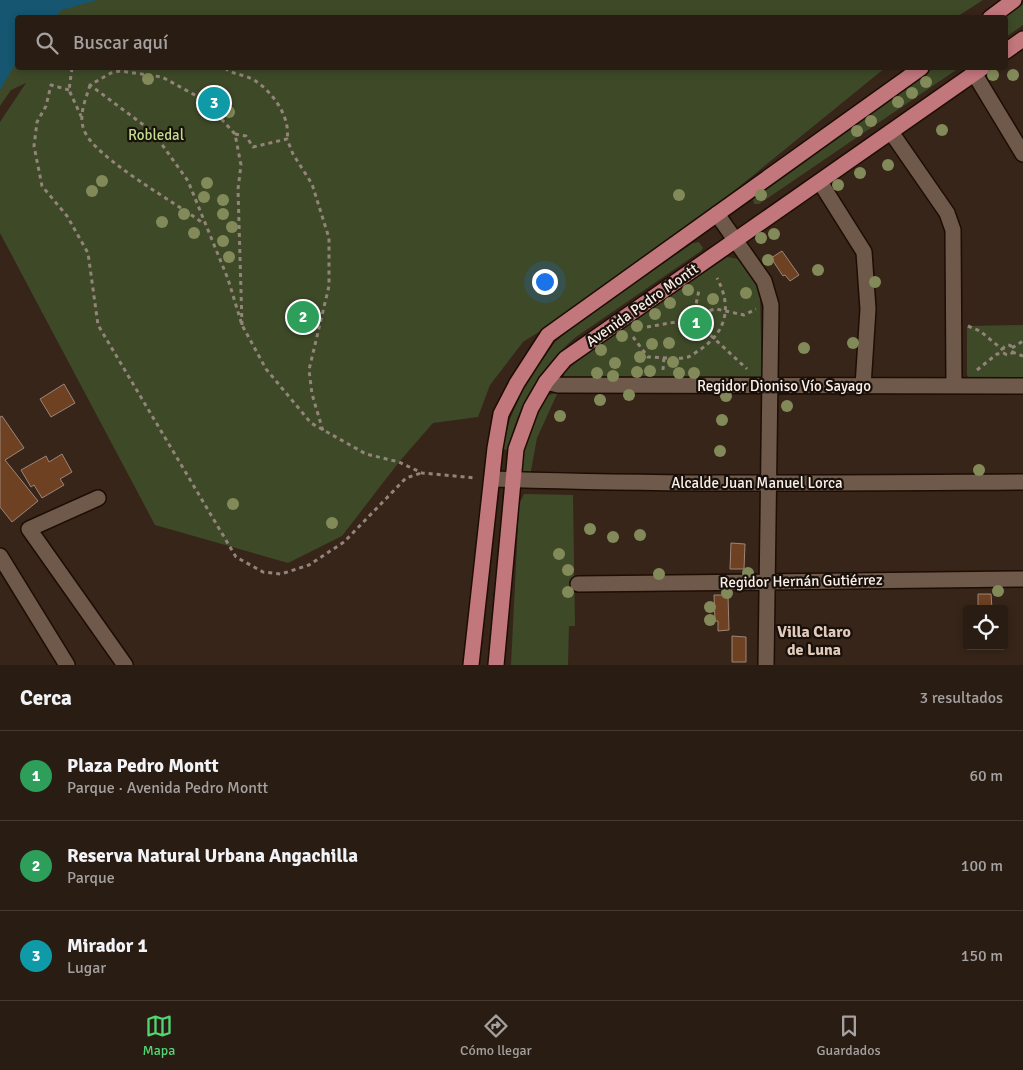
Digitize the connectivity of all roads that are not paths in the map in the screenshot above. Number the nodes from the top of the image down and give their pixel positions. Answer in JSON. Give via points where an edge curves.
{"nodes":[{"id":1,"x":1014,"y":0,"type":"edge"},
{"id":2,"x":994,"y":15,"type":"edge"},
{"id":3,"x":1023,"y":39,"type":"edge"},
{"id":4,"x":1008,"y":50,"type":"edge"},
{"id":5,"x":918,"y":70,"type":"edge"},
{"id":6,"x":978,"y":70,"type":"edge"},
{"id":7,"x":891,"y":132,"type":"junction"},
{"id":8,"x":1023,"y":154,"type":"edge"},
{"id":9,"x":820,"y":182,"type":"junction"},
{"id":10,"x":717,"y":214,"type":"junction"},
{"id":11,"x":736,"y":240,"type":"junction"},
{"id":12,"x":955,"y":381,"type":"junction"},
{"id":13,"x":546,"y":382,"type":"junction"},
{"id":14,"x":862,"y":386,"type":"junction"},
{"id":15,"x":1023,"y":386,"type":"edge"},
{"id":16,"x":769,"y":387,"type":"junction"},
{"id":17,"x":492,"y":479,"type":"junction"},
{"id":18,"x":513,"y":480,"type":"junction"},
{"id":19,"x":1023,"y":482,"type":"edge"},
{"id":20,"x":766,"y":484,"type":"junction"},
{"id":21,"x":98,"y":498,"type":"dead end"},
{"id":22,"x":0,"y":556,"type":"edge"},
{"id":23,"x":1023,"y":579,"type":"edge"},
{"id":24,"x":766,"y":581,"type":"junction"},
{"id":25,"x":578,"y":584,"type":"dead end"},
{"id":26,"x":67,"y":665,"type":"edge"},
{"id":27,"x":125,"y":665,"type":"edge"},
{"id":28,"x":471,"y":665,"type":"edge"},
{"id":29,"x":496,"y":665,"type":"edge"},
{"id":30,"x":766,"y":665,"type":"edge"}],
"edges":[{"from":1,"to":2,"type":"main road"},
{"from":3,"to":4,"type":"main road"},
{"from":5,"to":10,"type":"main road","name":"Avenida Pedro Montt"},
{"from":6,"to":7,"type":"main road","name":"Avenida Pedro Montt"},
{"from":6,"to":8,"type":"street"},
{"from":7,"to":9,"type":"main road","name":"Avenida Pedro Montt"},
{"from":7,"to":12,"type":"street","via":[[947,213],[952,230]]},
{"from":9,"to":11,"type":"main road","name":"Avenida Pedro Montt"},
{"from":9,"to":14,"type":"street","via":[[864,252],[868,309]]},
{"from":10,"to":11,"type":"street"},
{"from":10,"to":17,"type":"main road","name":"Avenida Pedro Montt","via":[[548,335],[517,382],[501,414]]},
{"from":11,"to":13,"type":"main road","name":"Avenida Pedro Montt","via":[[565,359]]},
{"from":11,"to":16,"type":"street","via":[[764,282],[770,305]]},
{"from":12,"to":14,"type":"street","name":"Regidor Dioniso Vío Sayago"},
{"from":12,"to":15,"type":"street","name":"Regidor Dioniso Vío Sayago"},
{"from":13,"to":16,"type":"street","name":"Regidor Dioniso Vío Sayago","via":[[558,385]]},
{"from":13,"to":18,"type":"main road","name":"Avenida Pedro Montt","via":[[521,432]]},
{"from":14,"to":16,"type":"street","name":"Regidor Dioniso Vío Sayago"},
{"from":16,"to":20,"type":"street"},
{"from":17,"to":18,"type":"street","name":"Alcalde Juan Manuel Lorca"},
{"from":17,"to":28,"type":"main road","name":"Avenida Pedro Montt"},
{"from":18,"to":20,"type":"street","name":"Alcalde Juan Manuel Lorca"},
{"from":18,"to":29,"type":"main road","name":"Avenida Pedro Montt"},
{"from":19,"to":20,"type":"street","name":"Alcalde Juan Manuel Lorca"},
{"from":20,"to":24,"type":"street"},
{"from":21,"to":27,"type":"street","via":[[29,529]]},
{"from":22,"to":26,"type":"street"},
{"from":23,"to":24,"type":"street","name":"Regidor Hernán Gutiérrez"},
{"from":24,"to":25,"type":"street","name":"Regidor Hernán Gutiérrez"},
{"from":24,"to":30,"type":"street"}]}
